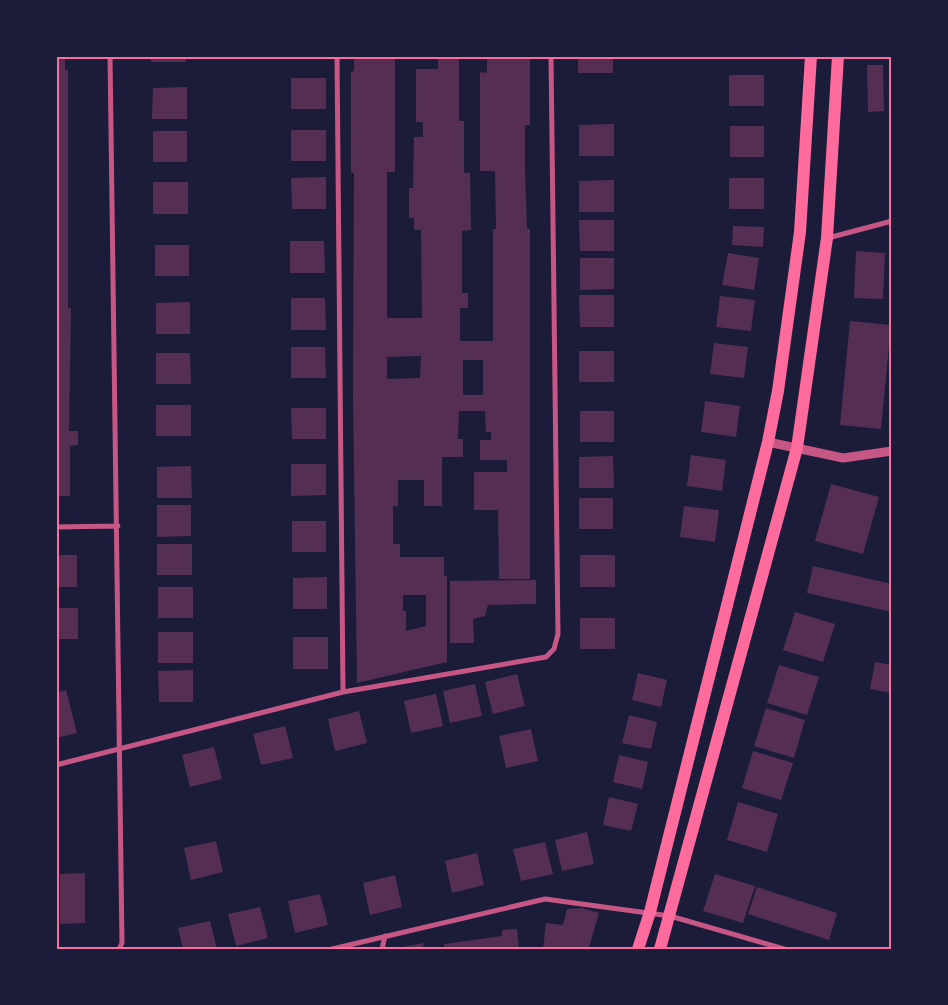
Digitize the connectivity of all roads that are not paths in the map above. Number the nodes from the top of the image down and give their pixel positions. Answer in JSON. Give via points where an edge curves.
{"nodes":[{"id":1,"x":110,"y":56,"type":"edge"},
{"id":2,"x":337,"y":56,"type":"edge"},
{"id":3,"x":551,"y":56,"type":"edge"},
{"id":4,"x":811,"y":56,"type":"edge"},
{"id":5,"x":838,"y":56,"type":"edge"},
{"id":6,"x":892,"y":221,"type":"edge"},
{"id":7,"x":827,"y":238,"type":"junction"},
{"id":8,"x":768,"y":442,"type":"junction"},
{"id":9,"x":797,"y":448,"type":"junction"},
{"id":10,"x":892,"y":451,"type":"edge"},
{"id":11,"x":118,"y":526,"type":"junction"},
{"id":12,"x":56,"y":527,"type":"edge"},
{"id":13,"x":343,"y":692,"type":"junction"},
{"id":14,"x":119,"y":750,"type":"junction"},
{"id":15,"x":56,"y":765,"type":"edge"},
{"id":16,"x":650,"y":912,"type":"junction"},
{"id":17,"x":670,"y":916,"type":"junction"},
{"id":18,"x":385,"y":936,"type":"junction"},
{"id":19,"x":119,"y":949,"type":"edge"},
{"id":20,"x":332,"y":949,"type":"edge"},
{"id":21,"x":382,"y":949,"type":"edge"},
{"id":22,"x":638,"y":949,"type":"edge"},
{"id":23,"x":660,"y":949,"type":"edge"},
{"id":24,"x":784,"y":949,"type":"edge"}],
"edges":[{"from":1,"to":11,"type":"street"},
{"from":2,"to":13,"type":"street"},
{"from":3,"to":13,"type":"street","via":[[558,634],[554,649],[546,657]]},
{"from":4,"to":8,"type":"main road","via":[[805,180],[794,286]]},
{"from":5,"to":7,"type":"main road"},
{"from":6,"to":7,"type":"street"},
{"from":7,"to":9,"type":"main road"},
{"from":8,"to":9,"type":"street"},
{"from":8,"to":16,"type":"main road"},
{"from":9,"to":10,"type":"street","via":[[843,458]]},
{"from":9,"to":17,"type":"main road"},
{"from":11,"to":12,"type":"street"},
{"from":11,"to":14,"type":"street"},
{"from":13,"to":14,"type":"street"},
{"from":14,"to":15,"type":"street"},
{"from":14,"to":19,"type":"street","via":[[122,943]]},
{"from":16,"to":17,"type":"street"},
{"from":16,"to":18,"type":"street","via":[[545,899]]},
{"from":16,"to":22,"type":"main road"},
{"from":17,"to":23,"type":"main road"},
{"from":17,"to":24,"type":"street"},
{"from":18,"to":20,"type":"street"},
{"from":18,"to":21,"type":"street"}]}
